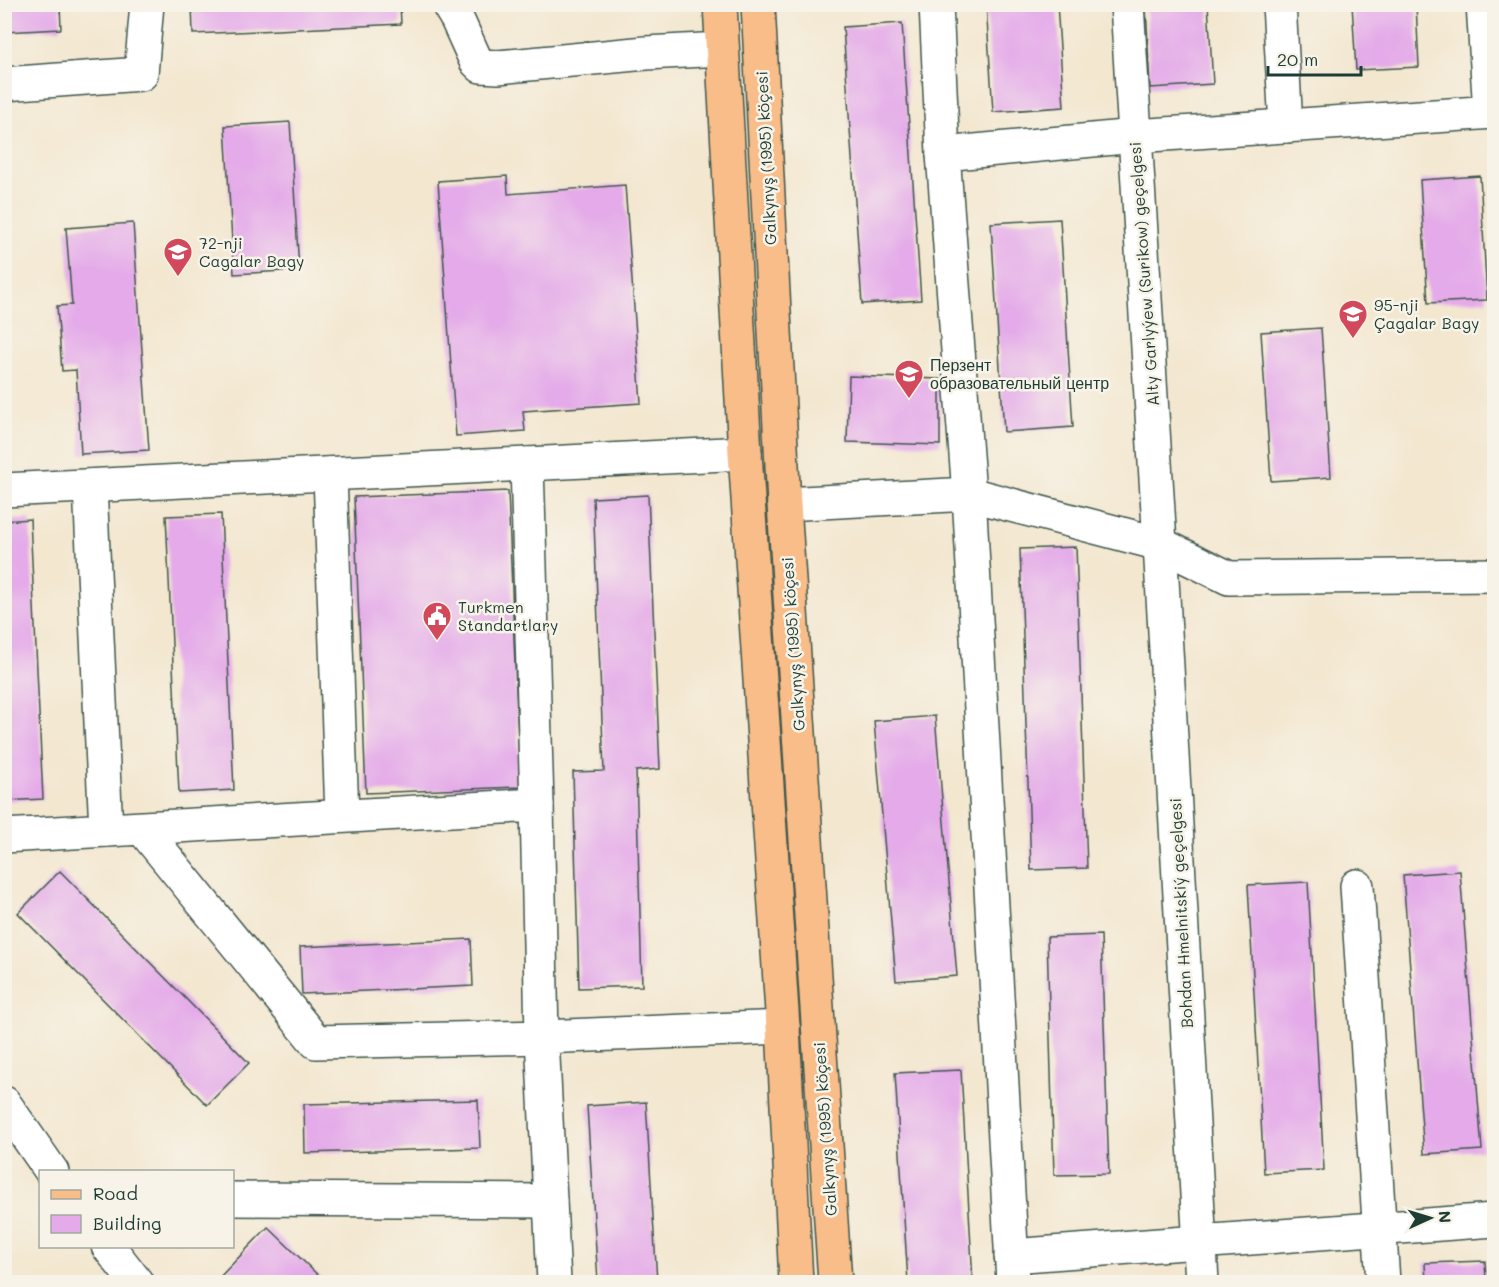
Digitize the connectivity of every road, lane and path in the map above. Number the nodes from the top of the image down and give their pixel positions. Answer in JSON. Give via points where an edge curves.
{"nodes":[{"id":1,"x":147,"y":4,"type":"edge"},
{"id":2,"x":720,"y":4,"type":"edge"},
{"id":3,"x":758,"y":4,"type":"edge"},
{"id":4,"x":936,"y":4,"type":"edge"},
{"id":5,"x":1127,"y":4,"type":"edge"},
{"id":6,"x":1279,"y":4,"type":"edge"},
{"id":7,"x":1483,"y":4,"type":"edge"},
{"id":8,"x":454,"y":9,"type":"edge"},
{"id":9,"x":722,"y":49,"type":"junction"},
{"id":10,"x":4,"y":84,"type":"edge"},
{"id":11,"x":1492,"y":112,"type":"edge"},
{"id":12,"x":1286,"y":126,"type":"junction"},
{"id":13,"x":1135,"y":136,"type":"junction"},
{"id":14,"x":943,"y":154,"type":"junction"},
{"id":15,"x":745,"y":453,"type":"junction"},
{"id":16,"x":527,"y":464,"type":"junction"},
{"id":17,"x":330,"y":474,"type":"junction"},
{"id":18,"x":90,"y":486,"type":"junction"},
{"id":19,"x":4,"y":490,"type":"edge"},
{"id":20,"x":969,"y":494,"type":"junction"},
{"id":21,"x":784,"y":504,"type":"junction"},
{"id":22,"x":1160,"y":544,"type":"junction"},
{"id":23,"x":1494,"y":575,"type":"edge"},
{"id":24,"x":537,"y":805,"type":"junction"},
{"id":25,"x":342,"y":816,"type":"junction"},
{"id":26,"x":142,"y":828,"type":"junction"},
{"id":27,"x":106,"y":830,"type":"junction"},
{"id":28,"x":4,"y":836,"type":"edge"},
{"id":29,"x":1357,"y":886,"type":"dead end"},
{"id":30,"x":783,"y":1027,"type":"junction"},
{"id":31,"x":542,"y":1037,"type":"junction"},
{"id":32,"x":4,"y":1102,"type":"edge"},
{"id":33,"x":51,"y":1170,"type":"edge"},
{"id":34,"x":234,"y":1199,"type":"edge"},
{"id":35,"x":550,"y":1201,"type":"junction"},
{"id":36,"x":1494,"y":1220,"type":"edge"},
{"id":37,"x":1379,"y":1228,"type":"junction"},
{"id":38,"x":1199,"y":1242,"type":"junction"},
{"id":39,"x":110,"y":1248,"type":"edge"},
{"id":40,"x":1012,"y":1269,"type":"edge"},
{"id":41,"x":136,"y":1282,"type":"edge"},
{"id":42,"x":554,"y":1282,"type":"edge"},
{"id":43,"x":796,"y":1282,"type":"edge"},
{"id":44,"x":835,"y":1282,"type":"edge"},
{"id":45,"x":1202,"y":1282,"type":"edge"},
{"id":46,"x":1383,"y":1282,"type":"edge"}],
"edges":[{"from":1,"to":10,"type":"street","via":[[141,74]]},
{"from":2,"to":9,"type":"main road"},
{"from":3,"to":21,"type":"main road","name":"Galkynyş (1995) köçesi"},
{"from":4,"to":14,"type":"street"},
{"from":5,"to":13,"type":"street","name":"Alty Garlyýew (Surikow) geçelgesi"},
{"from":6,"to":12,"type":"street"},
{"from":7,"to":11,"type":"street"},
{"from":8,"to":9,"type":"street","via":[[481,66]]},
{"from":9,"to":15,"type":"main road"},
{"from":11,"to":12,"type":"street"},
{"from":12,"to":13,"type":"street"},
{"from":13,"to":14,"type":"street"},
{"from":13,"to":22,"type":"street","name":"Alty Garlyýew (Surikow) geçelgesi"},
{"from":14,"to":20,"type":"street"},
{"from":15,"to":16,"type":"street"},
{"from":15,"to":30,"type":"main road"},
{"from":16,"to":17,"type":"street"},
{"from":16,"to":24,"type":"street"},
{"from":17,"to":18,"type":"street"},
{"from":17,"to":25,"type":"street"},
{"from":18,"to":19,"type":"street"},
{"from":18,"to":27,"type":"street"},
{"from":20,"to":21,"type":"street"},
{"from":20,"to":22,"type":"street"},
{"from":20,"to":40,"type":"street"},
{"from":21,"to":44,"type":"main road","name":"Galkynyş (1995) köçesi"},
{"from":22,"to":23,"type":"street","via":[[1228,579]]},
{"from":22,"to":38,"type":"street","name":"Bohdan Hmelnitskiý geçelgesi"},
{"from":24,"to":25,"type":"street"},
{"from":24,"to":31,"type":"street"},
{"from":25,"to":26,"type":"street"},
{"from":26,"to":27,"type":"street"},
{"from":26,"to":31,"type":"street","via":[[316,1042]]},
{"from":27,"to":28,"type":"street"},
{"from":29,"to":37,"type":"street"},
{"from":30,"to":31,"type":"street"},
{"from":30,"to":43,"type":"main road"},
{"from":31,"to":35,"type":"street"},
{"from":32,"to":33,"type":"street"},
{"from":34,"to":35,"type":"street"},
{"from":35,"to":42,"type":"street"},
{"from":36,"to":37,"type":"street"},
{"from":37,"to":38,"type":"street"},
{"from":37,"to":46,"type":"street"},
{"from":38,"to":40,"type":"street"},
{"from":38,"to":45,"type":"street","name":"Bohdan Hmelnitskiý geçelgesi"},
{"from":39,"to":41,"type":"street"}]}
